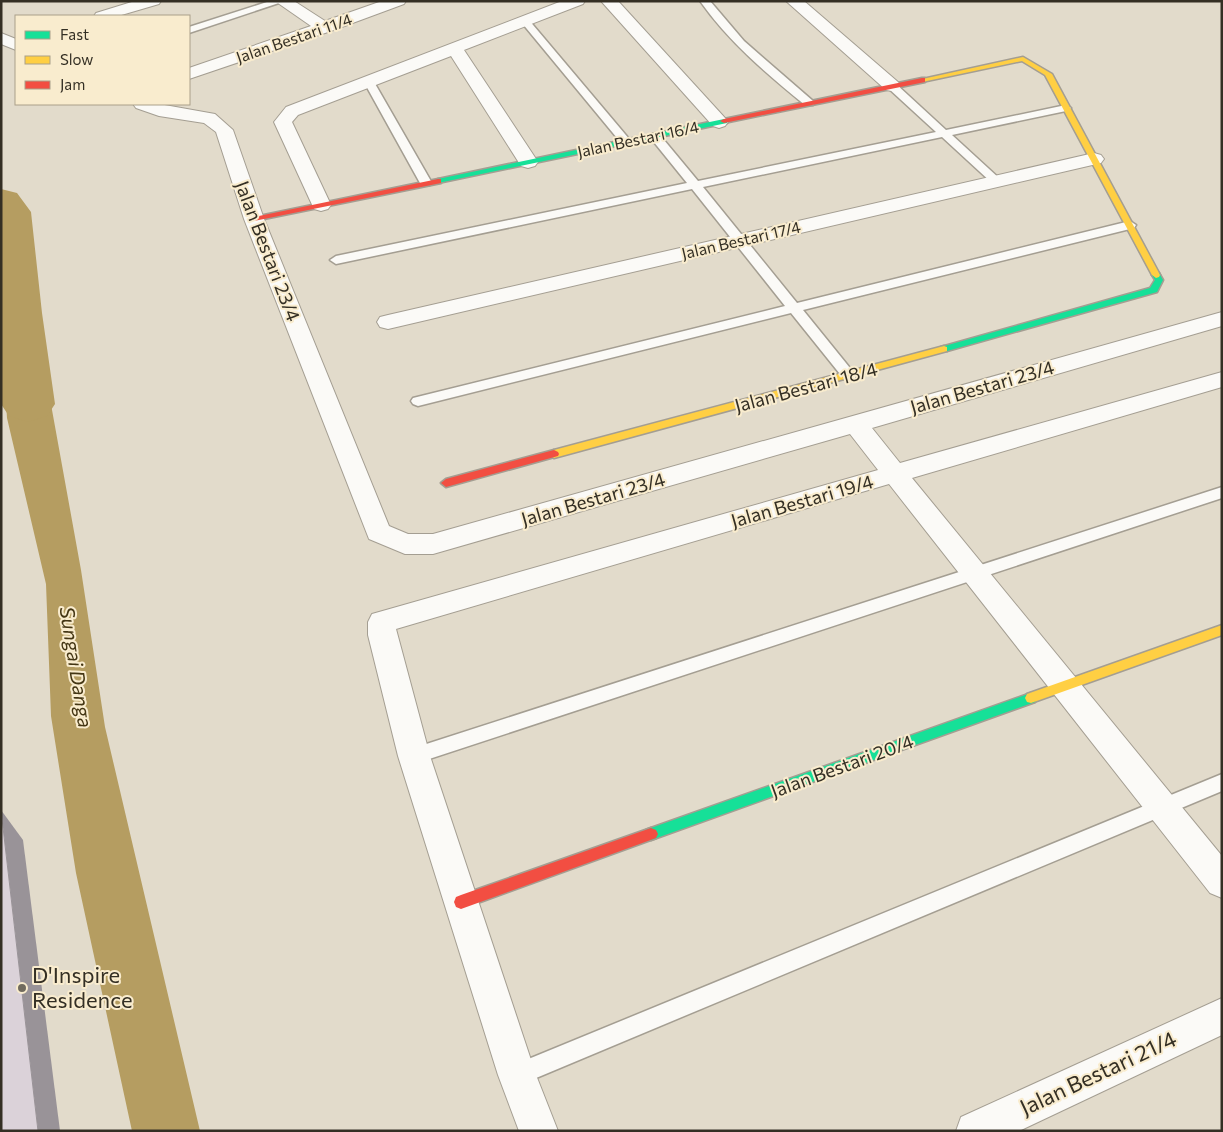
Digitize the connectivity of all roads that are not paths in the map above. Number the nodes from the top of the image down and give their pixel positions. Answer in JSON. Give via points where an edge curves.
{"nodes":[{"id":1,"x":153,"y":1,"type":"edge"},
{"id":2,"x":282,"y":1,"type":"edge"},
{"id":3,"x":398,"y":1,"type":"edge"},
{"id":4,"x":577,"y":1,"type":"edge"},
{"id":5,"x":609,"y":1,"type":"edge"},
{"id":6,"x":705,"y":1,"type":"edge"},
{"id":7,"x":794,"y":1,"type":"edge"},
{"id":8,"x":105,"y":15,"type":"edge"},
{"id":9,"x":525,"y":21,"type":"junction"},
{"id":10,"x":326,"y":28,"type":"junction"},
{"id":11,"x":190,"y":30,"type":"edge"},
{"id":12,"x":455,"y":49,"type":"junction"},
{"id":13,"x":190,"y":74,"type":"edge"},
{"id":14,"x":369,"y":82,"type":"junction"},
{"id":15,"x":892,"y":86,"type":"junction"},
{"id":16,"x":809,"y":103,"type":"junction"},
{"id":17,"x":145,"y":105,"type":"edge"},
{"id":18,"x":1066,"y":108,"type":"junction"},
{"id":19,"x":719,"y":122,"type":"junction"},
{"id":20,"x":944,"y":133,"type":"junction"},
{"id":21,"x":655,"y":136,"type":"junction"},
{"id":22,"x":626,"y":142,"type":"junction"},
{"id":23,"x":1094,"y":159,"type":"junction"},
{"id":24,"x":528,"y":162,"type":"junction"},
{"id":25,"x":996,"y":181,"type":"junction"},
{"id":26,"x":426,"y":183,"type":"junction"},
{"id":27,"x":695,"y":185,"type":"junction"},
{"id":28,"x":321,"y":205,"type":"junction"},
{"id":29,"x":254,"y":219,"type":"junction"},
{"id":30,"x":1130,"y":225,"type":"junction"},
{"id":31,"x":739,"y":240,"type":"junction"},
{"id":32,"x":336,"y":260,"type":"dead end"},
{"id":33,"x":793,"y":307,"type":"junction"},
{"id":34,"x":1222,"y":319,"type":"edge"},
{"id":35,"x":388,"y":322,"type":"dead end"},
{"id":36,"x":849,"y":376,"type":"junction"},
{"id":37,"x":1222,"y":379,"type":"edge"},
{"id":38,"x":418,"y":401,"type":"dead end"},
{"id":39,"x":855,"y":424,"type":"junction"},
{"id":40,"x":895,"y":474,"type":"junction"},
{"id":41,"x":446,"y":483,"type":"dead end"},
{"id":42,"x":1222,"y":492,"type":"edge"},
{"id":43,"x":973,"y":572,"type":"junction"},
{"id":44,"x":1222,"y":630,"type":"edge"},
{"id":45,"x":1065,"y":686,"type":"junction"},
{"id":46,"x":414,"y":756,"type":"junction"},
{"id":47,"x":1222,"y":782,"type":"edge"},
{"id":48,"x":1161,"y":806,"type":"junction"},
{"id":49,"x":1222,"y":882,"type":"edge"},
{"id":50,"x":461,"y":902,"type":"junction"},
{"id":51,"x":1222,"y":1016,"type":"edge"},
{"id":52,"x":517,"y":1076,"type":"junction"},
{"id":53,"x":539,"y":1131,"type":"edge"},
{"id":54,"x":975,"y":1131,"type":"edge"}],
"edges":[{"from":1,"to":8,"type":"street"},
{"from":2,"to":10,"type":"street"},
{"from":2,"to":11,"type":"lane"},
{"from":3,"to":10,"type":"street","name":"Jalan Bestari 11/4"},
{"from":4,"to":9,"type":"street"},
{"from":5,"to":19,"type":"street"},
{"from":6,"to":16,"type":"lane","via":[[765,67]]},
{"from":7,"to":15,"type":"street"},
{"from":9,"to":12,"type":"street"},
{"from":9,"to":22,"type":"lane"},
{"from":10,"to":13,"type":"street","name":"Jalan Bestari 11/4"},
{"from":12,"to":14,"type":"street"},
{"from":12,"to":24,"type":"street"},
{"from":14,"to":26,"type":"lane"},
{"from":14,"to":28,"type":"street","via":[[292,111],[284,118]]},
{"from":15,"to":16,"type":"street","name":"Jalan Bestari 16/4"},
{"from":15,"to":18,"type":"street","name":"Jalan Bestari 16/4","via":[[1022,59],[1048,74]]},
{"from":15,"to":20,"type":"lane"},
{"from":16,"to":19,"type":"street","name":"Jalan Bestari 16/4"},
{"from":17,"to":29,"type":"street","name":"Jalan Bestari 23/4","via":[[165,112],[209,118],[224,130]]},
{"from":18,"to":20,"type":"lane"},
{"from":18,"to":23,"type":"street"},
{"from":19,"to":21,"type":"street","name":"Jalan Bestari 16/4"},
{"from":20,"to":25,"type":"lane"},
{"from":20,"to":27,"type":"lane"},
{"from":21,"to":22,"type":"street","name":"Jalan Bestari 16/4"},
{"from":21,"to":27,"type":"lane"},
{"from":22,"to":24,"type":"street","name":"Jalan Bestari 16/4"},
{"from":23,"to":25,"type":"street","name":"Jalan Bestari 17/4"},
{"from":23,"to":30,"type":"street"},
{"from":24,"to":26,"type":"street","name":"Jalan Bestari 16/4"},
{"from":25,"to":31,"type":"street","name":"Jalan Bestari 17/4"},
{"from":26,"to":28,"type":"street","name":"Jalan Bestari 16/4"},
{"from":27,"to":31,"type":"lane"},
{"from":27,"to":32,"type":"lane"},
{"from":28,"to":29,"type":"street","name":"Jalan Bestari 16/4"},
{"from":29,"to":39,"type":"street","name":"Jalan Bestari 23/4","via":[[378,532],[405,544],[433,544]]},
{"from":30,"to":33,"type":"lane"},
{"from":30,"to":36,"type":"street","name":"Jalan Bestari 18/4","via":[[1159,280],[1154,290]]},
{"from":31,"to":33,"type":"lane"},
{"from":31,"to":35,"type":"street","name":"Jalan Bestari 17/4"},
{"from":33,"to":36,"type":"lane"},
{"from":33,"to":38,"type":"lane"},
{"from":34,"to":39,"type":"street","name":"Jalan Bestari 23/4"},
{"from":36,"to":41,"type":"street","name":"Jalan Bestari 18/4"},
{"from":37,"to":40,"type":"street","name":"Jalan Bestari 19/4"},
{"from":39,"to":40,"type":"street"},
{"from":40,"to":43,"type":"street"},
{"from":40,"to":46,"type":"street","name":"Jalan Bestari 19/4","via":[[382,622],[382,635]]},
{"from":42,"to":43,"type":"lane"},
{"from":43,"to":45,"type":"street"},
{"from":43,"to":46,"type":"lane"},
{"from":44,"to":45,"type":"street","name":"Jalan Bestari 20/4"},
{"from":45,"to":48,"type":"street"},
{"from":45,"to":50,"type":"street","name":"Jalan Bestari 20/4"},
{"from":46,"to":50,"type":"street"},
{"from":47,"to":48,"type":"lane"},
{"from":48,"to":49,"type":"street"},
{"from":48,"to":52,"type":"lane"},
{"from":50,"to":52,"type":"street"},
{"from":51,"to":54,"type":"street","name":"Jalan Bestari 21/4"},
{"from":52,"to":53,"type":"street"}]}
